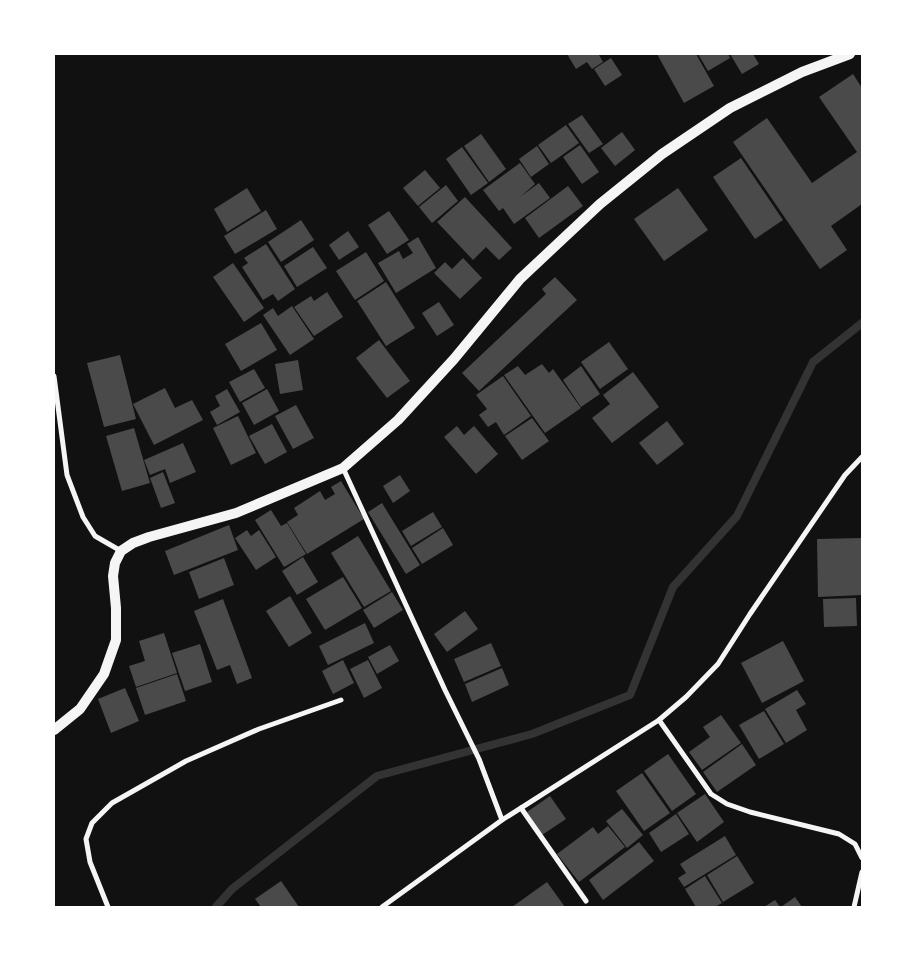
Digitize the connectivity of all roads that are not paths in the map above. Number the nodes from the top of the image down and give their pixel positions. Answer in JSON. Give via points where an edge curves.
{"nodes":[{"id":1,"x":850,"y":54,"type":"edge"},
{"id":2,"x":54,"y":376,"type":"edge"},
{"id":3,"x":862,"y":457,"type":"edge"},
{"id":4,"x":343,"y":468,"type":"junction"},
{"id":5,"x":121,"y":551,"type":"junction"},
{"id":6,"x":341,"y":700,"type":"dead end"},
{"id":7,"x":659,"y":720,"type":"junction"},
{"id":8,"x":54,"y":730,"type":"edge"},
{"id":9,"x":521,"y":808,"type":"junction"},
{"id":10,"x":502,"y":820,"type":"junction"},
{"id":11,"x":862,"y":858,"type":"edge"},
{"id":12,"x":862,"y":872,"type":"edge"},
{"id":13,"x":586,"y":901,"type":"dead end"},
{"id":14,"x":108,"y":907,"type":"edge"},
{"id":15,"x":382,"y":907,"type":"edge"},
{"id":16,"x":854,"y":907,"type":"edge"}],
"edges":[{"from":1,"to":4,"type":"main road","via":[[802,72],[730,108],[662,154],[600,204],[520,279],[398,420]]},
{"from":2,"to":5,"type":"street","via":[[67,475],[73,492],[95,536]]},
{"from":3,"to":7,"type":"street","via":[[845,475],[718,664],[686,698]]},
{"from":4,"to":5,"type":"main road","via":[[236,513],[149,537]]},
{"from":4,"to":10,"type":"street","via":[[479,759]]},
{"from":5,"to":8,"type":"main road","via":[[113,576],[116,640],[104,674],[80,709]]},
{"from":6,"to":14,"type":"street","via":[[260,729],[186,761],[112,803],[92,823],[86,839],[90,862]]},
{"from":7,"to":9,"type":"street"},
{"from":7,"to":11,"type":"street","via":[[711,794],[750,812],[839,834],[855,844]]},
{"from":9,"to":10,"type":"street"},
{"from":9,"to":13,"type":"street"},
{"from":10,"to":15,"type":"street"},
{"from":12,"to":16,"type":"street"}]}
